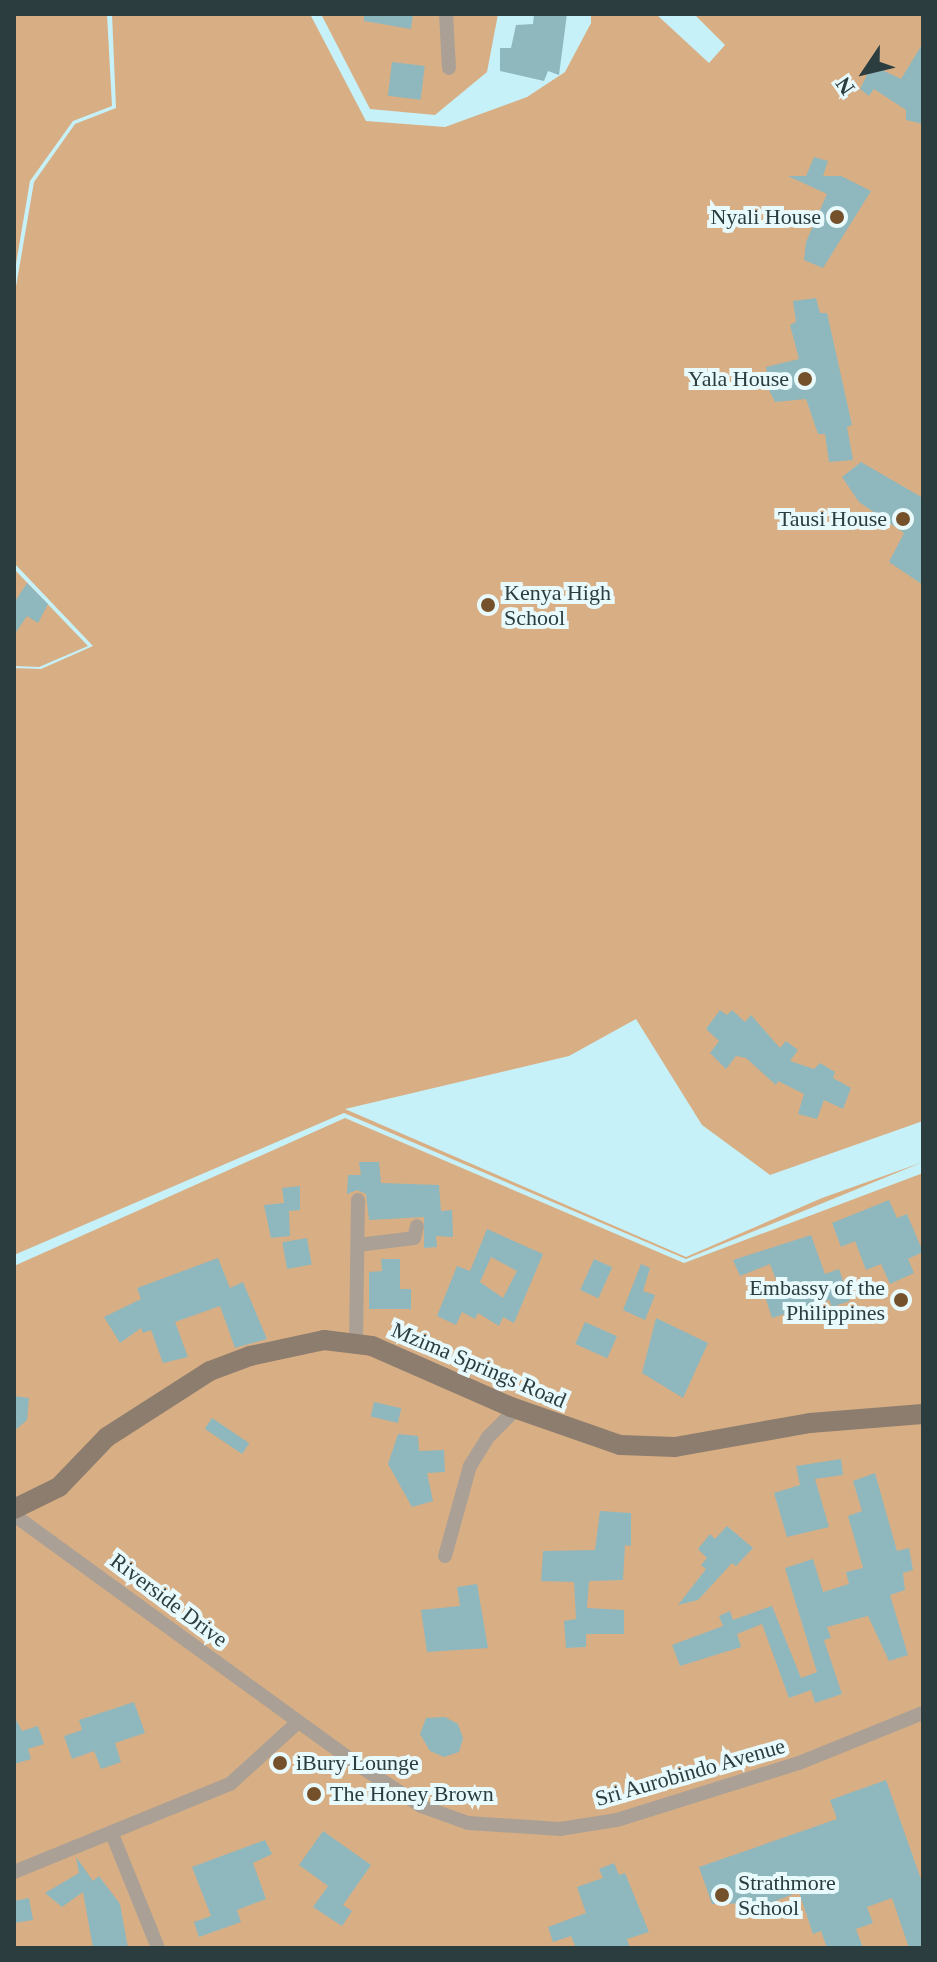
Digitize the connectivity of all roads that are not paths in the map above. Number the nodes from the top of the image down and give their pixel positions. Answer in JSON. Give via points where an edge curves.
{"nodes":[{"id":1,"x":446,"y":14,"type":"edge"},
{"id":2,"x":449,"y":68,"type":"dead end"},
{"id":3,"x":358,"y":1200,"type":"dead end"},
{"id":4,"x":417,"y":1226,"type":"dead end"},
{"id":5,"x":358,"y":1245,"type":"junction"},
{"id":6,"x":356,"y":1342,"type":"junction"},
{"id":7,"x":516,"y":1409,"type":"junction"},
{"id":8,"x":923,"y":1414,"type":"edge"},
{"id":9,"x":14,"y":1509,"type":"edge"},
{"id":10,"x":14,"y":1515,"type":"edge"},
{"id":11,"x":445,"y":1556,"type":"dead end"},
{"id":12,"x":923,"y":1713,"type":"edge"},
{"id":13,"x":297,"y":1723,"type":"junction"},
{"id":14,"x":112,"y":1834,"type":"junction"},
{"id":15,"x":14,"y":1872,"type":"edge"},
{"id":16,"x":158,"y":1948,"type":"edge"}],
"edges":[{"from":1,"to":2,"type":"street"},
{"from":3,"to":5,"type":"street"},
{"from":4,"to":5,"type":"street","via":[[414,1238]]},
{"from":5,"to":6,"type":"street"},
{"from":6,"to":7,"type":"street","name":"Mzima Springs Road","via":[[406,1358]]},
{"from":6,"to":9,"type":"street","name":"Mzima Springs Road","via":[[324,1340],[210,1371],[107,1437],[59,1487]]},
{"from":7,"to":8,"type":"street","name":"Mzima Springs Road","via":[[584,1436],[650,1448],[810,1423]]},
{"from":7,"to":11,"type":"street","via":[[488,1437],[470,1466]]},
{"from":10,"to":13,"type":"street","name":"Riverside Drive"},
{"from":12,"to":13,"type":"street","name":"Sri Aurobindo Avenue","via":[[799,1763],[617,1820],[560,1829],[468,1823],[421,1806]]},
{"from":13,"to":14,"type":"street","via":[[230,1784]]},
{"from":14,"to":15,"type":"street"},
{"from":14,"to":16,"type":"street"}]}
